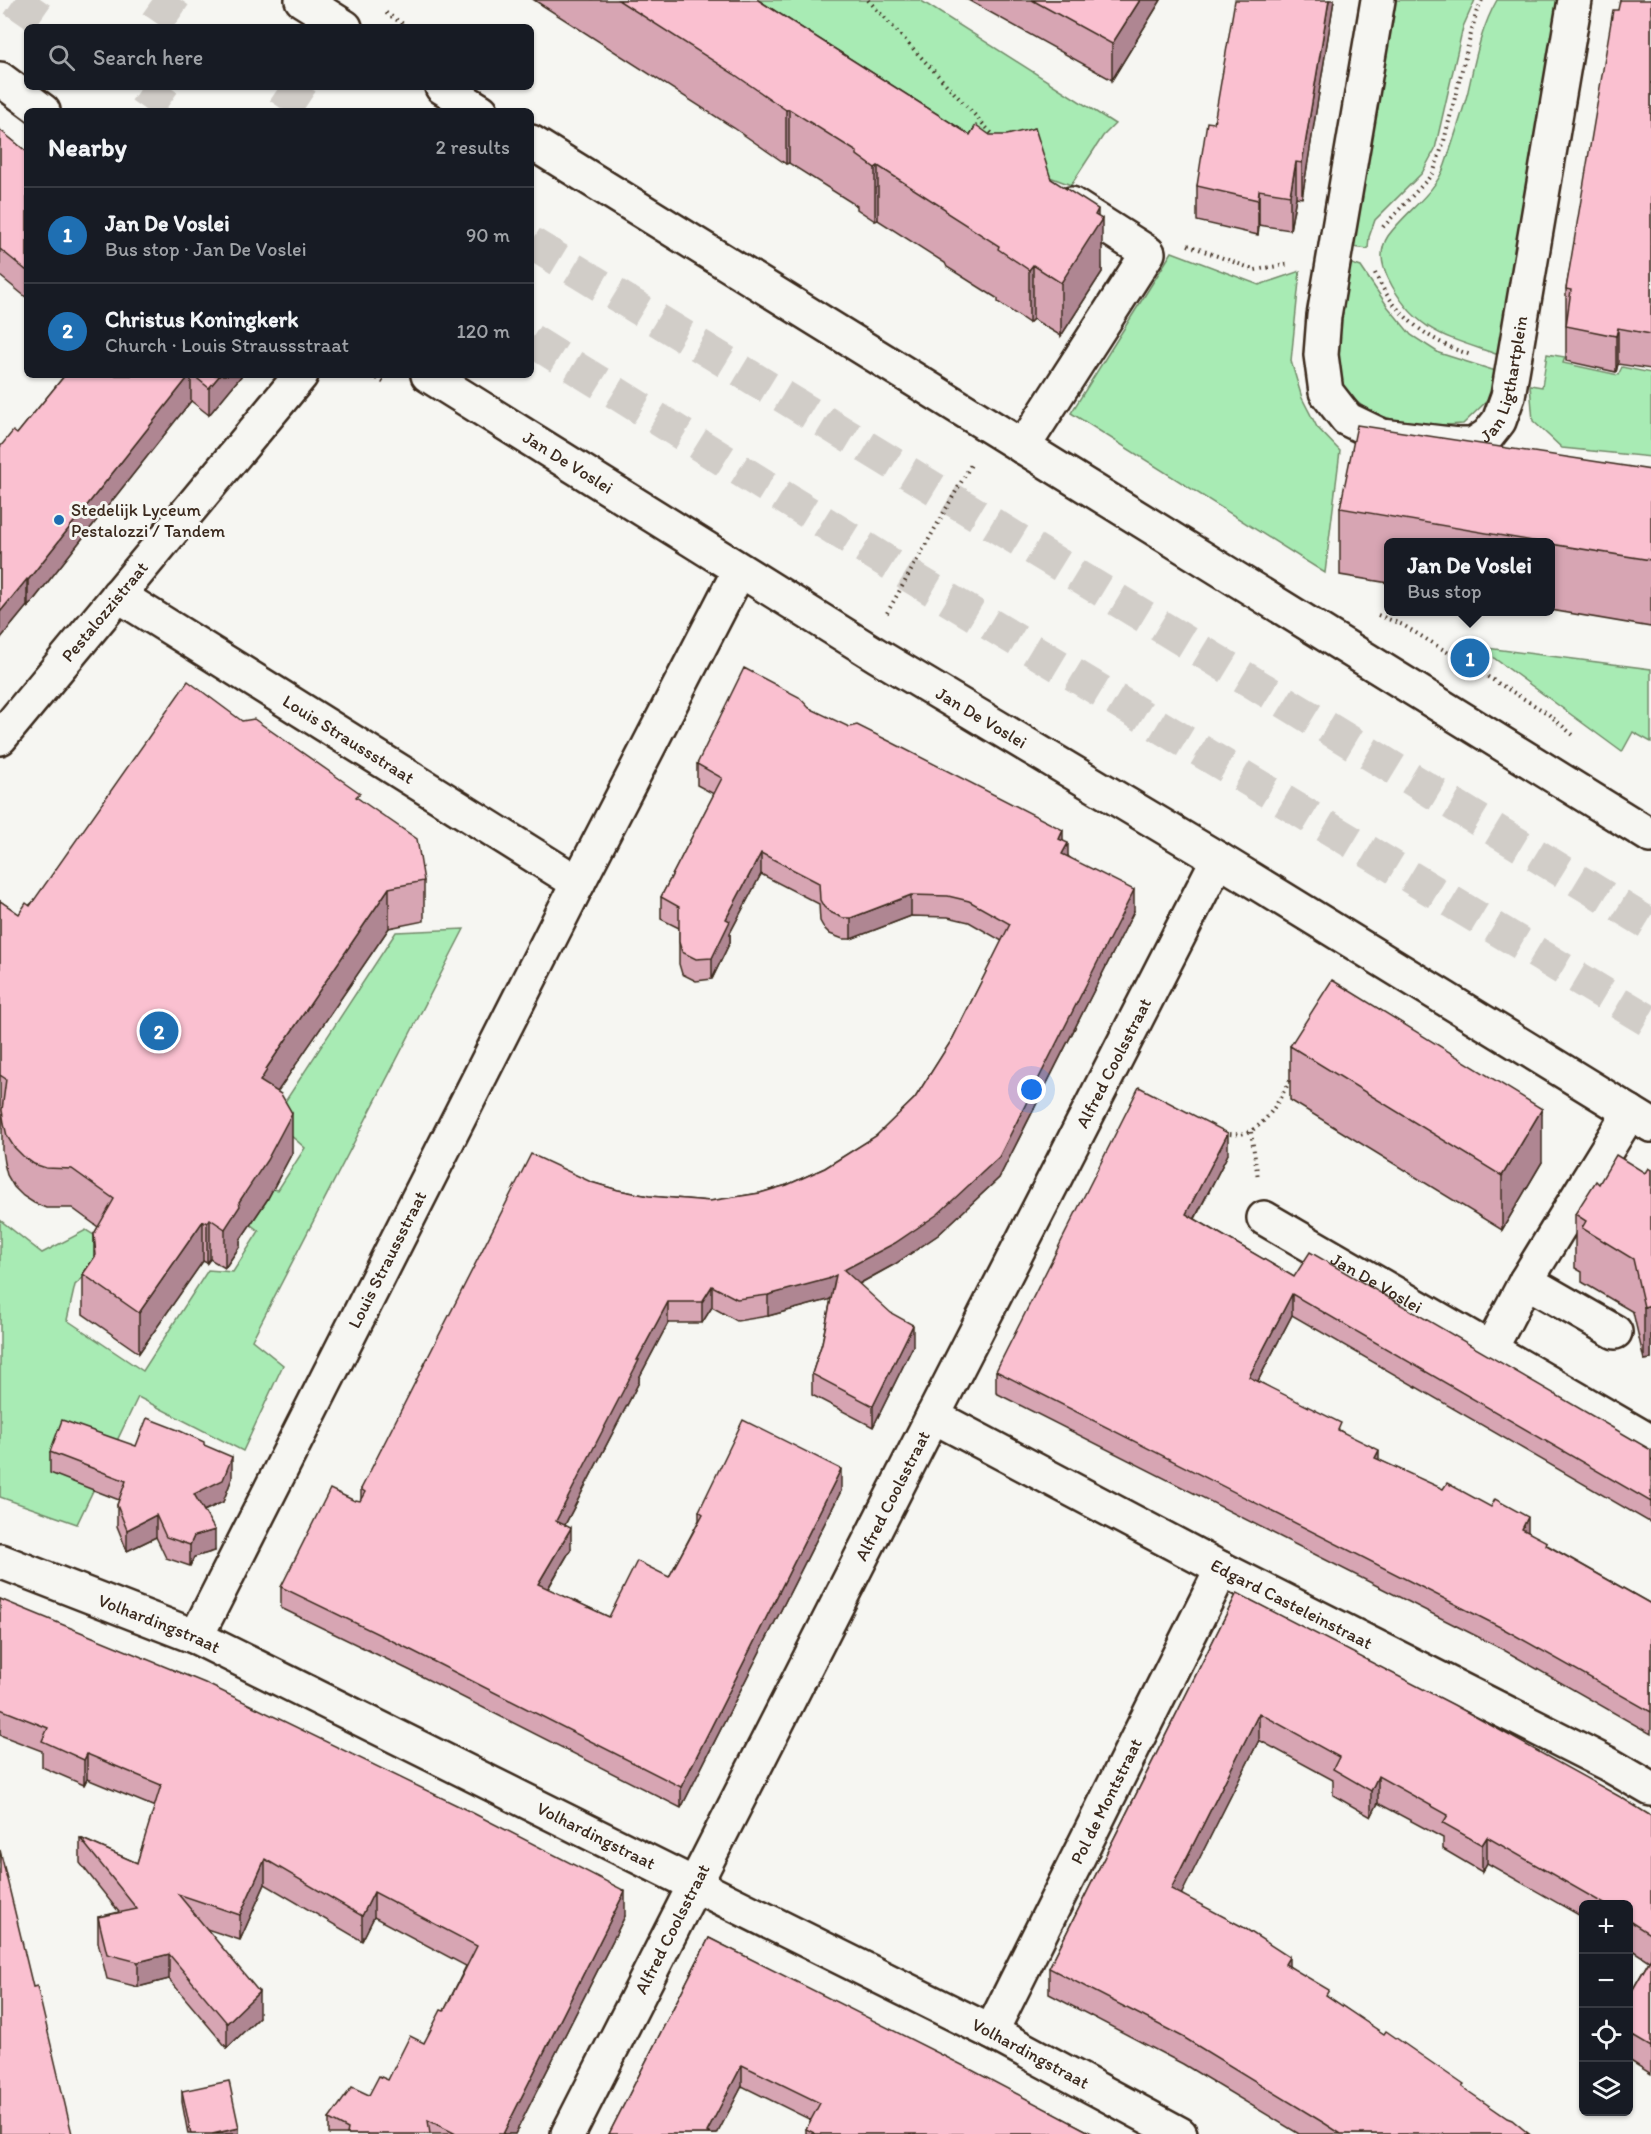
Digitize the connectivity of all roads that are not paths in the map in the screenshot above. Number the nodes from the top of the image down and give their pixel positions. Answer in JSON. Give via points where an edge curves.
{"nodes":[{"id":1,"x":302,"y":0,"type":"edge"},
{"id":2,"x":1378,"y":0,"type":"edge"},
{"id":3,"x":1575,"y":0,"type":"edge"},
{"id":4,"x":340,"y":24,"type":"edge"},
{"id":5,"x":0,"y":79,"type":"edge"},
{"id":6,"x":447,"y":90,"type":"edge"},
{"id":7,"x":39,"y":108,"type":"edge"},
{"id":8,"x":475,"y":108,"type":"edge"},
{"id":9,"x":534,"y":144,"type":"edge"},
{"id":10,"x":1071,"y":204,"type":"edge"},
{"id":11,"x":299,"y":378,"type":"edge"},
{"id":12,"x":433,"y":378,"type":"edge"},
{"id":13,"x":1473,"y":445,"type":"junction"},
{"id":14,"x":1023,"y":447,"type":"junction"},
{"id":15,"x":1506,"y":452,"type":"edge"},
{"id":16,"x":739,"y":571,"type":"junction"},
{"id":17,"x":118,"y":595,"type":"junction"},
{"id":18,"x":0,"y":738,"type":"edge"},
{"id":19,"x":1651,"y":836,"type":"edge"},
{"id":20,"x":1218,"y":859,"type":"junction"},
{"id":21,"x":578,"y":883,"type":"junction"},
{"id":22,"x":1641,"y":1118,"type":"edge"},
{"id":23,"x":1264,"y":1218,"type":"dead end"},
{"id":24,"x":1526,"y":1281,"type":"junction"},
{"id":25,"x":1615,"y":1332,"type":"dead end"},
{"id":26,"x":1491,"y":1348,"type":"junction"},
{"id":27,"x":933,"y":1416,"type":"junction"},
{"id":28,"x":1651,"y":1442,"type":"edge"},
{"id":29,"x":0,"y":1561,"type":"edge"},
{"id":30,"x":1222,"y":1569,"type":"junction"},
{"id":31,"x":196,"y":1637,"type":"junction"},
{"id":32,"x":1651,"y":1789,"type":"edge"},
{"id":33,"x":696,"y":1884,"type":"junction"},
{"id":34,"x":991,"y":2032,"type":"junction"},
{"id":35,"x":568,"y":2134,"type":"edge"},
{"id":36,"x":1180,"y":2134,"type":"edge"}],
"edges":[{"from":1,"to":4,"type":"street"},
{"from":2,"to":13,"type":"street","name":"Jan Ligthartplein","via":[[1324,316],[1321,355],[1326,392],[1347,419],[1382,436]]},
{"from":3,"to":13,"type":"street","name":"Jan Ligthartplein","via":[[1508,396],[1499,421]]},
{"from":5,"to":7,"type":"street"},
{"from":6,"to":8,"type":"street"},
{"from":9,"to":14,"type":"street"},
{"from":10,"to":14,"type":"street","via":[[1148,253]]},
{"from":11,"to":17,"type":"street","name":"Pestalozzistraat"},
{"from":12,"to":16,"type":"street","name":"Jan De Voslei"},
{"from":13,"to":15,"type":"street"},
{"from":14,"to":19,"type":"street"},
{"from":16,"to":20,"type":"street","name":"Jan De Voslei"},
{"from":16,"to":21,"type":"street","name":"Louis Straussstraat"},
{"from":17,"to":18,"type":"street","name":"Pestalozzistraat"},
{"from":17,"to":21,"type":"street","name":"Louis Straussstraat"},
{"from":20,"to":22,"type":"street","name":"Jan De Voslei"},
{"from":20,"to":27,"type":"street","name":"Alfred Coolsstraat"},
{"from":21,"to":31,"type":"street","name":"Louis Straussstraat"},
{"from":22,"to":24,"type":"street","name":"Jan De Voslei"},
{"from":23,"to":26,"type":"street","name":"Jan De Voslei"},
{"from":24,"to":25,"type":"street"},
{"from":24,"to":26,"type":"street","name":"Jan De Voslei"},
{"from":26,"to":28,"type":"street","name":"Jan De Voslei"},
{"from":27,"to":30,"type":"street","name":"Edgard Casteleinstraat"},
{"from":27,"to":33,"type":"street","name":"Alfred Coolsstraat"},
{"from":29,"to":31,"type":"street","name":"Volhardingstraat"},
{"from":30,"to":32,"type":"street","name":"Edgard Casteleinstraat"},
{"from":30,"to":34,"type":"street","name":"Pol de Montstraat"},
{"from":31,"to":33,"type":"street","name":"Volhardingstraat"},
{"from":33,"to":34,"type":"street","name":"Volhardingstraat"},
{"from":33,"to":35,"type":"street","name":"Alfred Coolsstraat"},
{"from":34,"to":36,"type":"street","name":"Volhardingstraat"}]}
